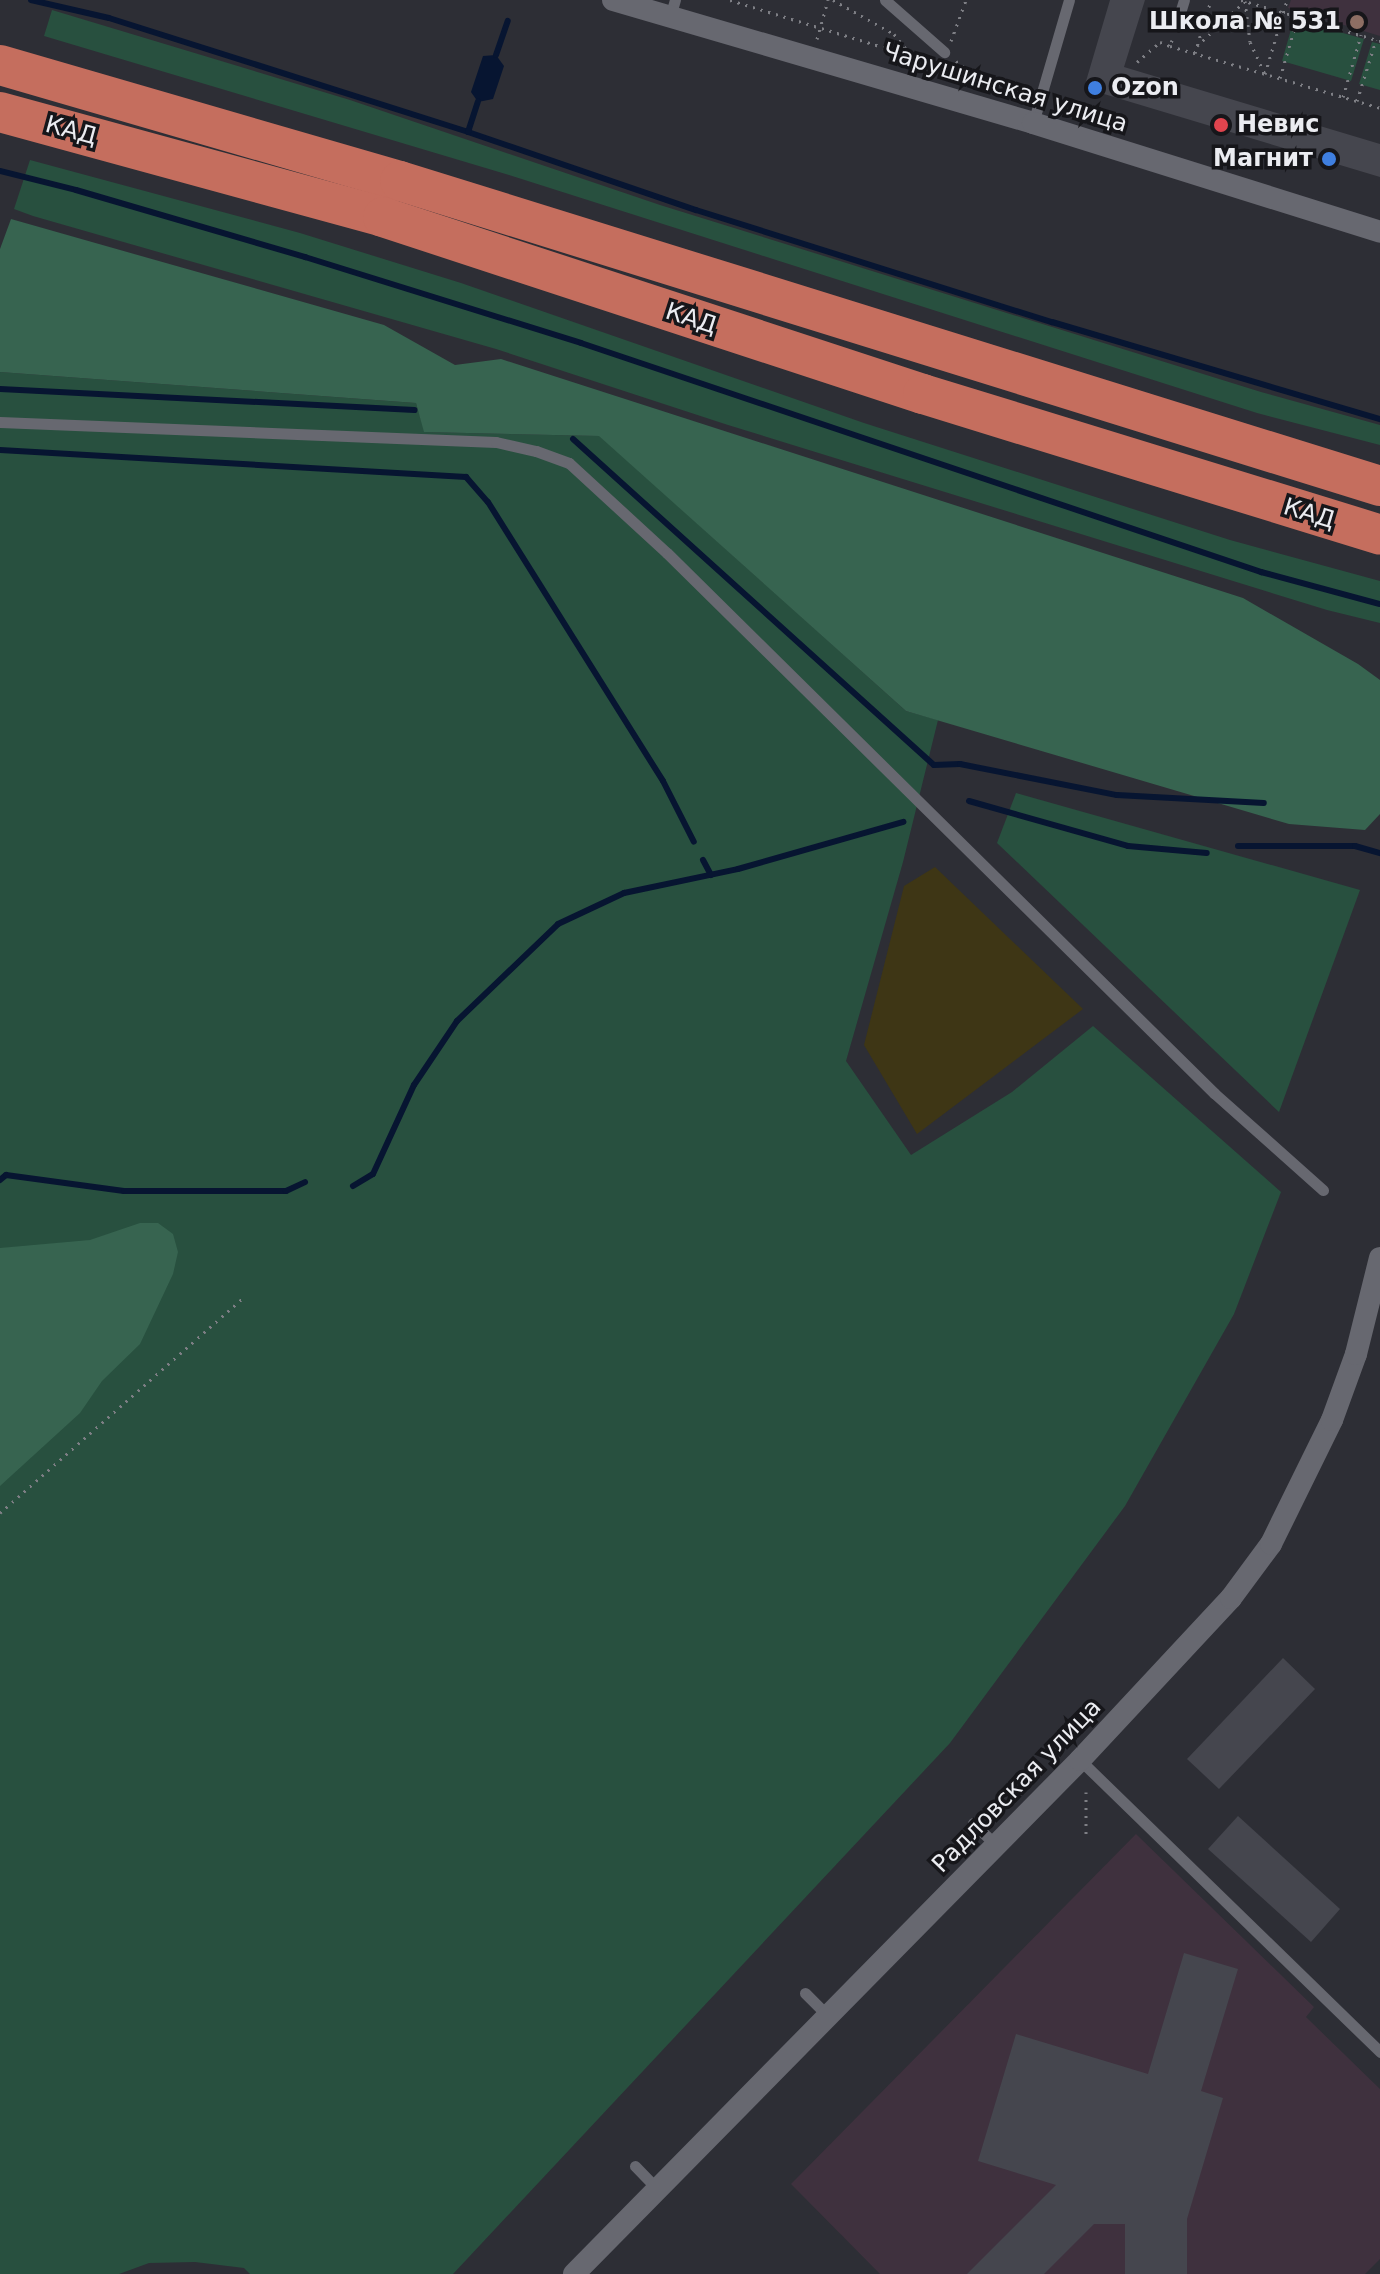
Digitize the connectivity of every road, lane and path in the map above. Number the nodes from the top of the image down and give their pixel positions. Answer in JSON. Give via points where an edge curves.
{"nodes":[{"id":1,"x":613,"y":0,"type":"edge"},
{"id":2,"x":730,"y":0,"type":"edge"},
{"id":3,"x":831,"y":0,"type":"edge"},
{"id":4,"x":885,"y":0,"type":"edge"},
{"id":5,"x":966,"y":0,"type":"edge"},
{"id":6,"x":1069,"y":0,"type":"edge"},
{"id":7,"x":1184,"y":0,"type":"edge"},
{"id":8,"x":1211,"y":0,"type":"edge"},
{"id":9,"x":1244,"y":0,"type":"edge"},
{"id":10,"x":1287,"y":0,"type":"edge"},
{"id":11,"x":673,"y":8,"type":"edge"},
{"id":12,"x":1283,"y":12,"type":"junction"},
{"id":13,"x":1298,"y":17,"type":"junction"},
{"id":14,"x":821,"y":26,"type":"junction"},
{"id":15,"x":1176,"y":26,"type":"joint"},
{"id":16,"x":1361,"y":35,"type":"junction"},
{"id":17,"x":1378,"y":40,"type":"edge"},
{"id":18,"x":1170,"y":46,"type":"junction"},
{"id":19,"x":1197,"y":46,"type":"junction"},
{"id":20,"x":944,"y":52,"type":"junction"},
{"id":21,"x":1195,"y":53,"type":"junction"},
{"id":22,"x":911,"y":55,"type":"junction"},
{"id":23,"x":1137,"y":62,"type":"dead end"},
{"id":24,"x":0,"y":65,"type":"edge"},
{"id":25,"x":1265,"y":74,"type":"junction"},
{"id":26,"x":978,"y":78,"type":"junction"},
{"id":27,"x":1280,"y":78,"type":"junction"},
{"id":28,"x":1041,"y":96,"type":"junction"},
{"id":29,"x":1343,"y":97,"type":"junction"},
{"id":30,"x":1357,"y":101,"type":"junction"},
{"id":31,"x":1380,"y":107,"type":"edge"},
{"id":32,"x":0,"y":112,"type":"edge"},
{"id":33,"x":1033,"y":123,"type":"junction"},
{"id":34,"x":1380,"y":232,"type":"edge"},
{"id":35,"x":0,"y":422,"type":"edge"},
{"id":36,"x":1380,"y":486,"type":"edge"},
{"id":37,"x":1380,"y":535,"type":"edge"},
{"id":38,"x":1323,"y":1190,"type":"dead end"},
{"id":39,"x":1380,"y":1258,"type":"edge"},
{"id":40,"x":244,"y":1297,"type":"dead end"},
{"id":41,"x":0,"y":1513,"type":"edge"},
{"id":42,"x":1080,"y":1760,"type":"junction"},
{"id":43,"x":1086,"y":1792,"type":"dead end"},
{"id":44,"x":973,"y":1823,"type":"dead end"},
{"id":45,"x":1086,"y":1838,"type":"dead end"},
{"id":46,"x":996,"y":1845,"type":"junction"},
{"id":47,"x":805,"y":1993,"type":"dead end"},
{"id":48,"x":828,"y":2016,"type":"junction"},
{"id":49,"x":1380,"y":2052,"type":"edge"},
{"id":50,"x":635,"y":2166,"type":"dead end"},
{"id":51,"x":657,"y":2189,"type":"junction"},
{"id":52,"x":574,"y":2274,"type":"edge"}],
"edges":[{"from":1,"to":11,"type":"street","name":"Чарушинская улица"},
{"from":2,"to":14,"type":"path"},
{"from":3,"to":14,"type":"path"},
{"from":3,"to":22,"type":"path","via":[[894,34]]},
{"from":4,"to":20,"type":"lane"},
{"from":5,"to":20,"type":"path","via":[[956,35]]},
{"from":6,"to":28,"type":"lane"},
{"from":7,"to":15,"type":"lane"},
{"from":8,"to":19,"type":"path"},
{"from":9,"to":12,"type":"path"},
{"from":9,"to":19,"type":"path"},
{"from":9,"to":25,"type":"path","via":[[1250,42]]},
{"from":10,"to":12,"type":"path"},
{"from":11,"to":33,"type":"street","name":"Чарушинская улица"},
{"from":12,"to":13,"type":"path"},
{"from":12,"to":25,"type":"path"},
{"from":13,"to":16,"type":"path"},
{"from":13,"to":27,"type":"path"},
{"from":14,"to":22,"type":"path"},
{"from":15,"to":18,"type":"path"},
{"from":16,"to":17,"type":"path"},
{"from":16,"to":29,"type":"path"},
{"from":17,"to":30,"type":"path"},
{"from":18,"to":21,"type":"path"},
{"from":18,"to":23,"type":"path","via":[[1160,42]]},
{"from":19,"to":21,"type":"path"},
{"from":20,"to":26,"type":"path"},
{"from":21,"to":25,"type":"path"},
{"from":22,"to":26,"type":"path"},
{"from":24,"to":36,"type":"highway","name":"КАД","via":[[400,181]]},
{"from":25,"to":27,"type":"path"},
{"from":26,"to":28,"type":"path"},
{"from":27,"to":29,"type":"path"},
{"from":28,"to":33,"type":"lane"},
{"from":29,"to":30,"type":"path"},
{"from":30,"to":31,"type":"path"},
{"from":32,"to":37,"type":"highway","name":"КАД","via":[[383,217],[923,394]]},
{"from":33,"to":34,"type":"street","name":"Чарушинская улица"},
{"from":35,"to":38,"type":"lane","via":[[496,442],[569,463],[679,564],[1214,1093]]},
{"from":39,"to":42,"type":"street","name":"Радловская улица","via":[[1356,1354],[1332,1420],[1271,1544],[1231,1598]]},
{"from":40,"to":41,"type":"path"},
{"from":42,"to":46,"type":"street","name":"Радловская улица"},
{"from":42,"to":49,"type":"lane"},
{"from":43,"to":45,"type":"path"},
{"from":44,"to":46,"type":"lane"},
{"from":46,"to":48,"type":"street","name":"Радловская улица"},
{"from":47,"to":48,"type":"lane"},
{"from":48,"to":51,"type":"street","name":"Радловская улица"},
{"from":50,"to":51,"type":"lane"},
{"from":51,"to":52,"type":"street","name":"Радловская улица"}]}
